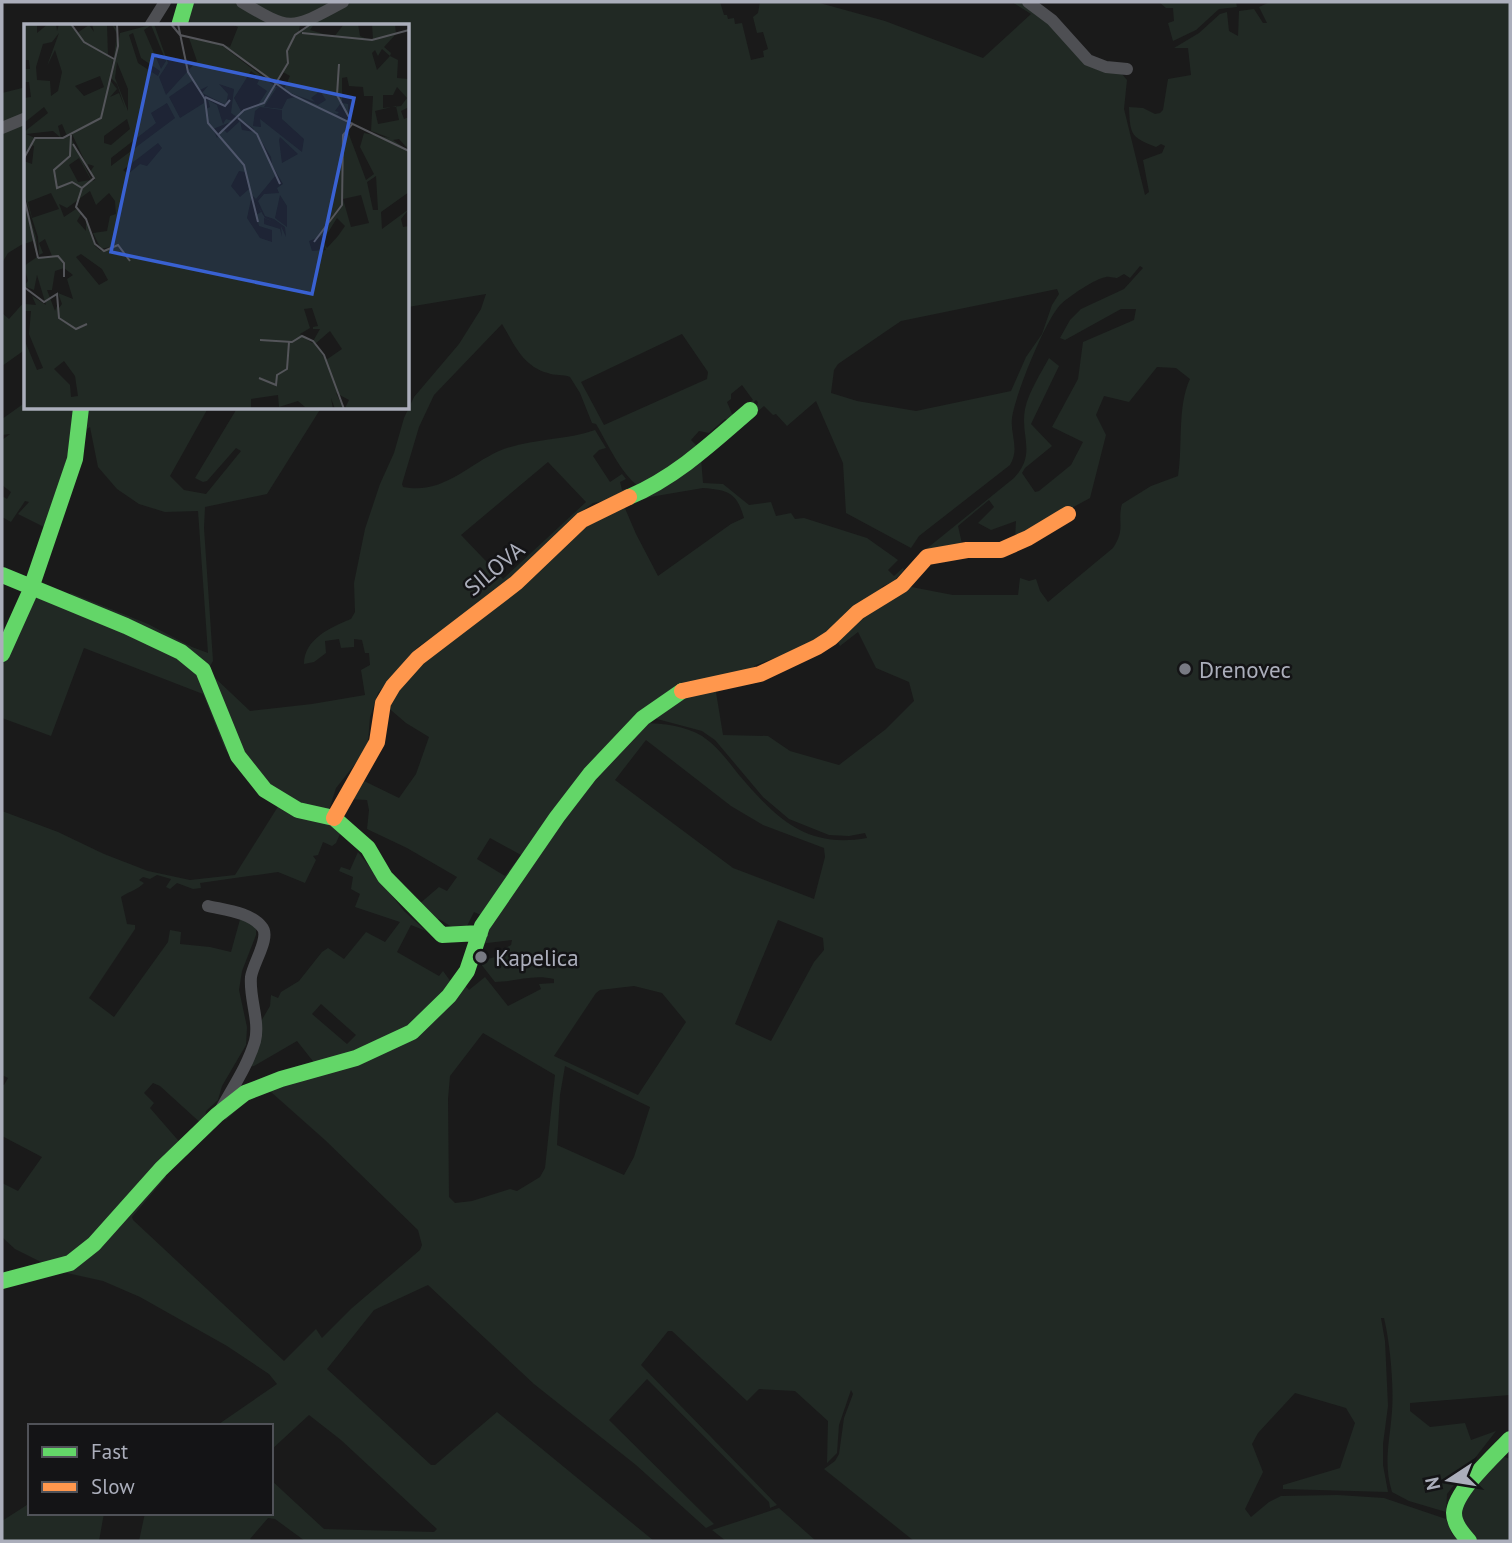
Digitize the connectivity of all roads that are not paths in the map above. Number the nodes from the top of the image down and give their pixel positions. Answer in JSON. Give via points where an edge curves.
{"nodes":[{"id":1,"x":165,"y":2,"type":"edge"},
{"id":2,"x":186,"y":2,"type":"edge"},
{"id":3,"x":242,"y":2,"type":"edge"},
{"id":4,"x":344,"y":2,"type":"edge"},
{"id":5,"x":1028,"y":2,"type":"edge"},
{"id":6,"x":151,"y":24,"type":"edge"},
{"id":7,"x":179,"y":24,"type":"edge"},
{"id":8,"x":283,"y":24,"type":"edge"},
{"id":9,"x":297,"y":24,"type":"edge"},
{"id":10,"x":1127,"y":69,"type":"dead end"},
{"id":11,"x":24,"y":119,"type":"edge"},
{"id":12,"x":2,"y":128,"type":"edge"},
{"id":13,"x":81,"y":410,"type":"edge"},
{"id":14,"x":750,"y":410,"type":"dead end"},
{"id":15,"x":1068,"y":514,"type":"dead end"},
{"id":16,"x":2,"y":575,"type":"edge"},
{"id":17,"x":31,"y":588,"type":"junction"},
{"id":18,"x":2,"y":654,"type":"edge"},
{"id":19,"x":334,"y":818,"type":"junction"},
{"id":20,"x":208,"y":906,"type":"dead end"},
{"id":21,"x":480,"y":933,"type":"junction"},
{"id":22,"x":217,"y":1115,"type":"junction"},
{"id":23,"x":2,"y":1281,"type":"edge"},
{"id":24,"x":1510,"y":1439,"type":"edge"},
{"id":25,"x":1469,"y":1541,"type":"edge"}],
"edges":[{"from":1,"to":6,"type":"street"},
{"from":2,"to":7,"type":"street"},
{"from":3,"to":8,"type":"street"},
{"from":4,"to":9,"type":"street"},
{"from":5,"to":10,"type":"street","via":[[1052,20],[1088,60]]},
{"from":11,"to":12,"type":"street"},
{"from":13,"to":17,"type":"street","via":[[75,459]]},
{"from":14,"to":19,"type":"street","name":"SILOVA","via":[[690,462],[650,488],[582,520],[516,583],[418,658],[383,703],[377,742]]},
{"from":15,"to":21,"type":"street","via":[[1001,550],[928,557],[902,584],[858,612],[817,647],[760,674],[682,691],[664,702],[590,774]]},
{"from":16,"to":17,"type":"street"},
{"from":17,"to":18,"type":"street"},
{"from":17,"to":19,"type":"street","via":[[181,652],[203,670],[238,756],[265,790],[298,810]]},
{"from":19,"to":21,"type":"street","via":[[368,848],[385,877],[442,935]]},
{"from":20,"to":22,"type":"street","via":[[239,912],[263,928],[266,937],[251,976],[255,1039]]},
{"from":21,"to":22,"type":"street","via":[[467,971],[412,1032],[356,1058],[245,1093]]},
{"from":22,"to":23,"type":"street","via":[[78,1257],[39,1273]]},
{"from":24,"to":25,"type":"street","via":[[1454,1506],[1460,1533]]}]}
